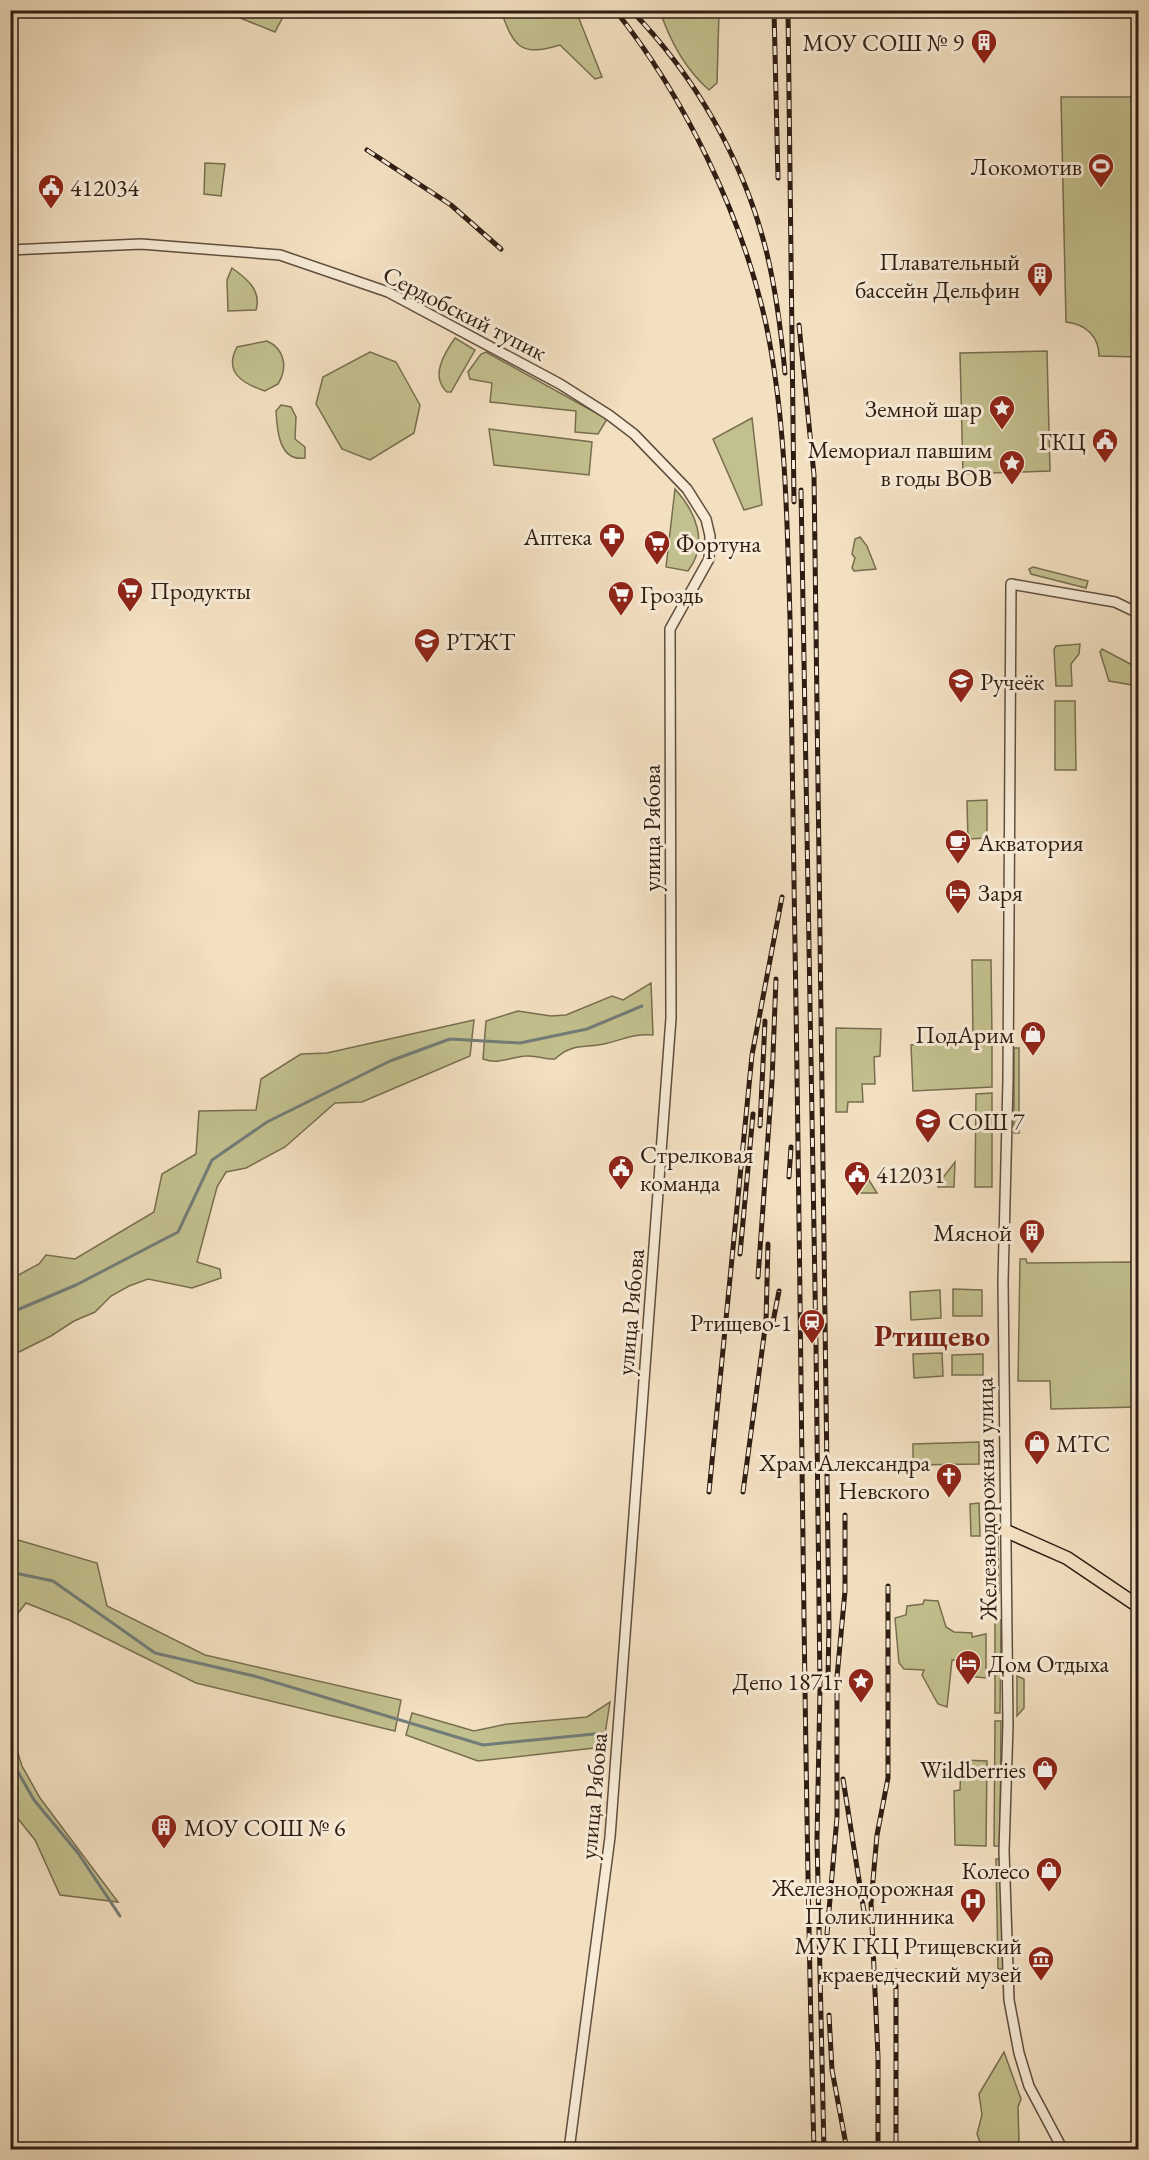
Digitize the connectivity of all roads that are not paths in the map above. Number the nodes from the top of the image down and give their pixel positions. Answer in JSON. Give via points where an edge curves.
{"nodes":[{"id":1,"x":10,"y":250,"type":"edge"},
{"id":2,"x":687,"y":489,"type":"joint"},
{"id":3,"x":1138,"y":613,"type":"edge"},
{"id":4,"x":1006,"y":1531,"type":"junction"},
{"id":5,"x":1138,"y":1606,"type":"edge"},
{"id":6,"x":569,"y":2150,"type":"edge"},
{"id":7,"x":1063,"y":2150,"type":"edge"}],
"edges":[{"from":1,"to":2,"type":"street","name":"Сердобский тупик","via":[[141,244],[280,255],[388,292],[560,384],[609,415],[634,434]]},
{"from":2,"to":6,"type":"street","name":"улица Рябова","via":[[706,519],[709,559],[670,629],[670,1029],[610,1837]]},
{"from":3,"to":4,"type":"street","name":"Железнодорожная улица","via":[[1115,602],[1011,585],[1003,1274]]},
{"from":4,"to":5,"type":"main road","via":[[1067,1558]]},
{"from":4,"to":7,"type":"street","name":"Железнодорожная улица","via":[[1008,1725],[1004,1851],[1009,2000],[1029,2086]]}]}
